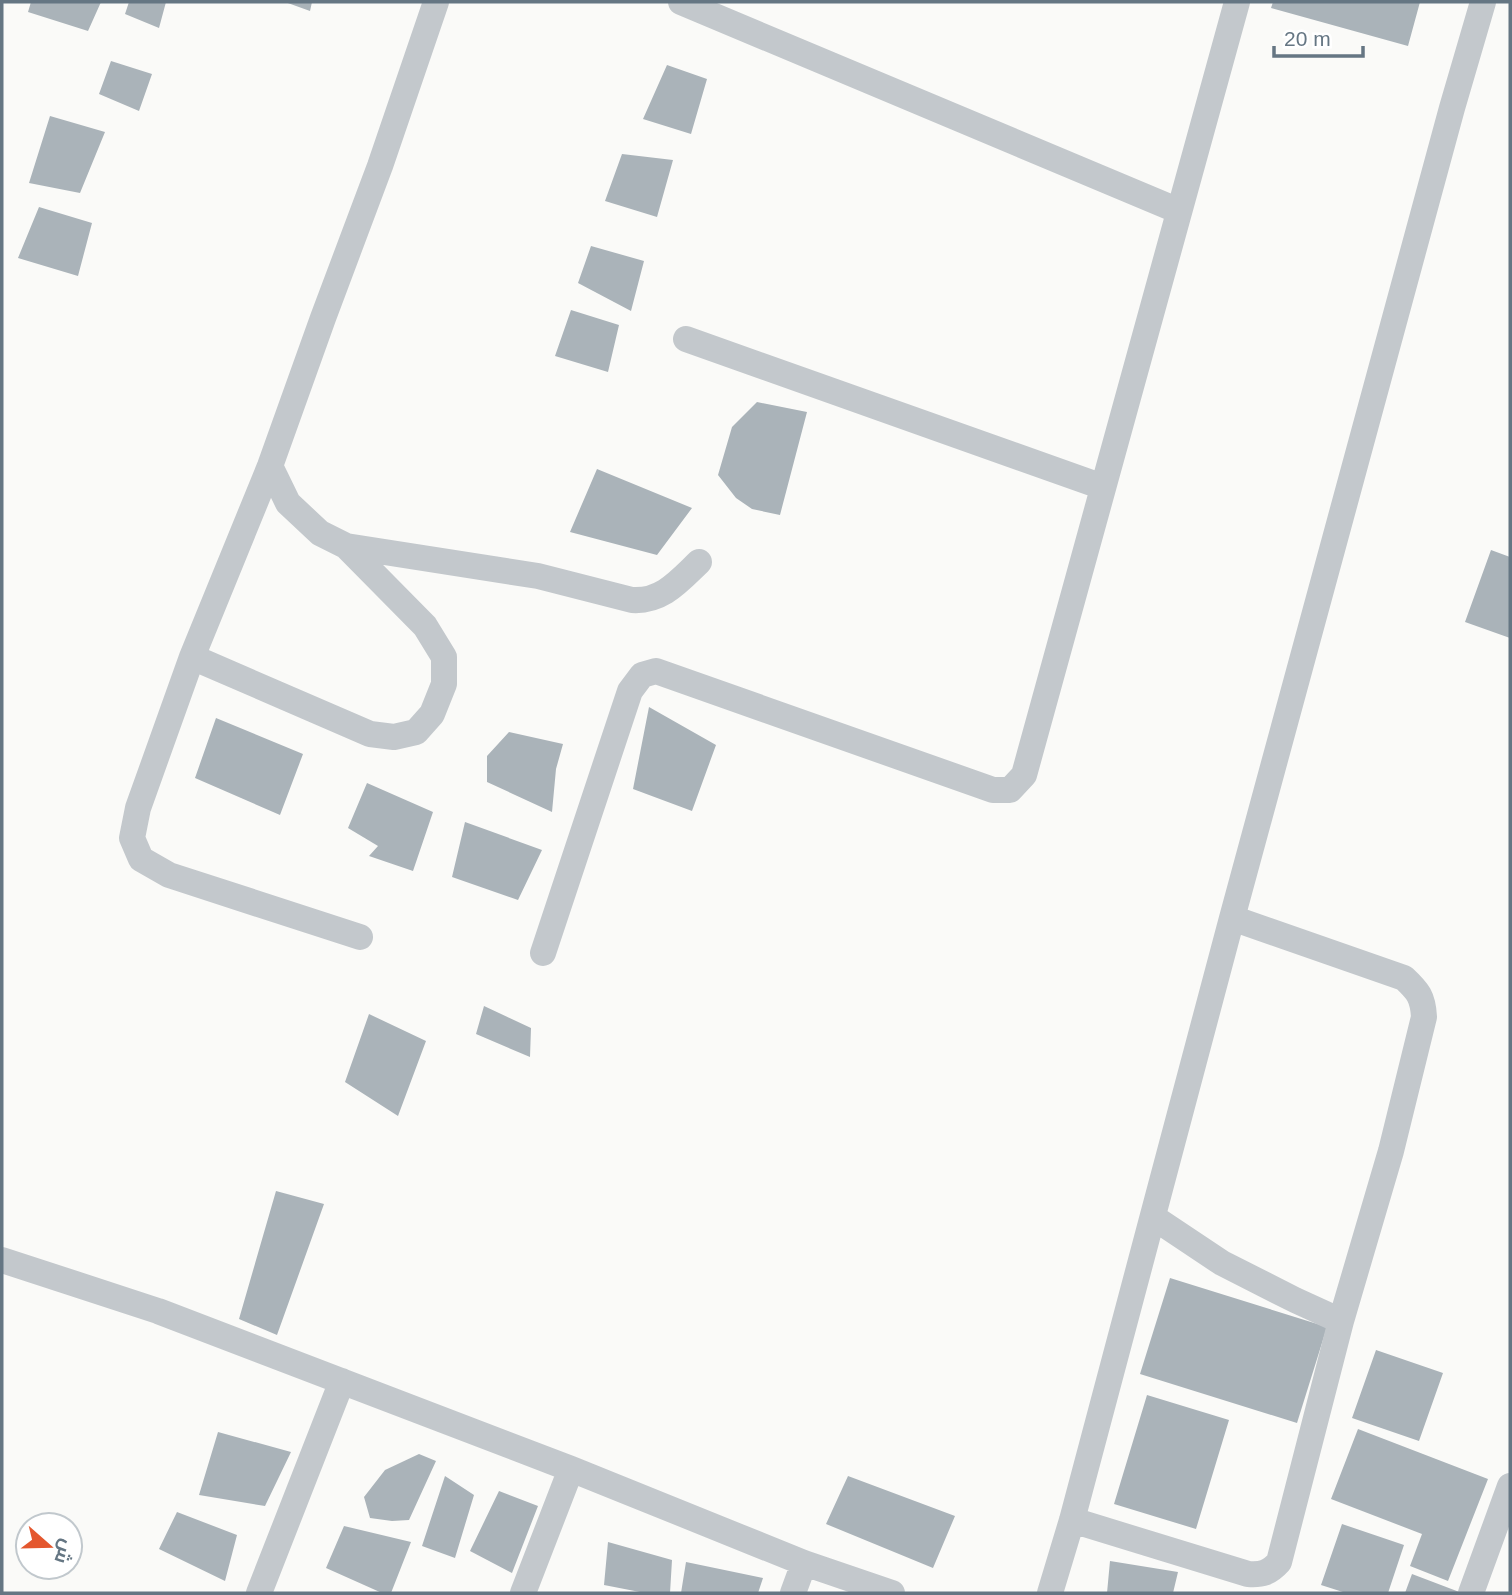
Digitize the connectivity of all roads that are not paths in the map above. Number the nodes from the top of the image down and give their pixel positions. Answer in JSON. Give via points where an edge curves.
{"nodes":[{"id":1,"x":436,"y":2,"type":"edge"},
{"id":2,"x":681,"y":2,"type":"edge"},
{"id":3,"x":1237,"y":2,"type":"edge"},
{"id":4,"x":1483,"y":2,"type":"edge"},
{"id":5,"x":1179,"y":211,"type":"junction"},
{"id":6,"x":686,"y":339,"type":"dead end"},
{"id":7,"x":270,"y":466,"type":"junction"},
{"id":8,"x":1103,"y":487,"type":"junction"},
{"id":9,"x":346,"y":546,"type":"junction"},
{"id":10,"x":699,"y":562,"type":"dead end"},
{"id":11,"x":192,"y":657,"type":"junction"},
{"id":12,"x":1232,"y":918,"type":"junction"},
{"id":13,"x":360,"y":937,"type":"dead end"},
{"id":14,"x":543,"y":953,"type":"dead end"},
{"id":15,"x":1153,"y":1217,"type":"junction"},
{"id":16,"x":2,"y":1260,"type":"edge"},
{"id":17,"x":1342,"y":1321,"type":"junction"},
{"id":18,"x":342,"y":1381,"type":"junction"},
{"id":19,"x":571,"y":1469,"type":"junction"},
{"id":20,"x":1510,"y":1486,"type":"edge"},
{"id":21,"x":1072,"y":1520,"type":"junction"},
{"id":22,"x":804,"y":1563,"type":"junction"},
{"id":23,"x":259,"y":1593,"type":"edge"},
{"id":24,"x":523,"y":1593,"type":"edge"},
{"id":25,"x":793,"y":1593,"type":"edge"},
{"id":26,"x":892,"y":1593,"type":"edge"},
{"id":27,"x":1050,"y":1593,"type":"edge"},
{"id":28,"x":1471,"y":1593,"type":"edge"}],
"edges":[{"from":1,"to":7,"type":"street"},
{"from":2,"to":5,"type":"street"},
{"from":3,"to":5,"type":"street"},
{"from":4,"to":12,"type":"street"},
{"from":5,"to":8,"type":"street"},
{"from":6,"to":8,"type":"street"},
{"from":7,"to":9,"type":"street","via":[[288,503],[320,533]]},
{"from":7,"to":11,"type":"street"},
{"from":8,"to":14,"type":"street","via":[[1024,775],[1010,790],[993,790],[656,671],[642,675],[630,691]]},
{"from":9,"to":10,"type":"street","via":[[538,576],[643,601],[672,587]]},
{"from":9,"to":11,"type":"street","via":[[425,626],[444,657],[444,684],[432,714],[416,732],[394,737],[370,734]]},
{"from":11,"to":13,"type":"street","via":[[138,808],[132,838],[141,859],[169,875]]},
{"from":12,"to":15,"type":"street"},
{"from":12,"to":17,"type":"street","via":[[1404,978],[1423,1001],[1424,1017],[1391,1151]]},
{"from":15,"to":17,"type":"street","via":[[1222,1263]]},
{"from":15,"to":21,"type":"street"},
{"from":16,"to":18,"type":"street","via":[[158,1311]]},
{"from":17,"to":21,"type":"street","via":[[1279,1562],[1270,1572],[1248,1574]]},
{"from":18,"to":19,"type":"street"},
{"from":18,"to":23,"type":"street"},
{"from":19,"to":22,"type":"street"},
{"from":19,"to":24,"type":"street"},
{"from":20,"to":28,"type":"street"},
{"from":21,"to":27,"type":"street"},
{"from":22,"to":25,"type":"street"},
{"from":22,"to":26,"type":"street"}]}
